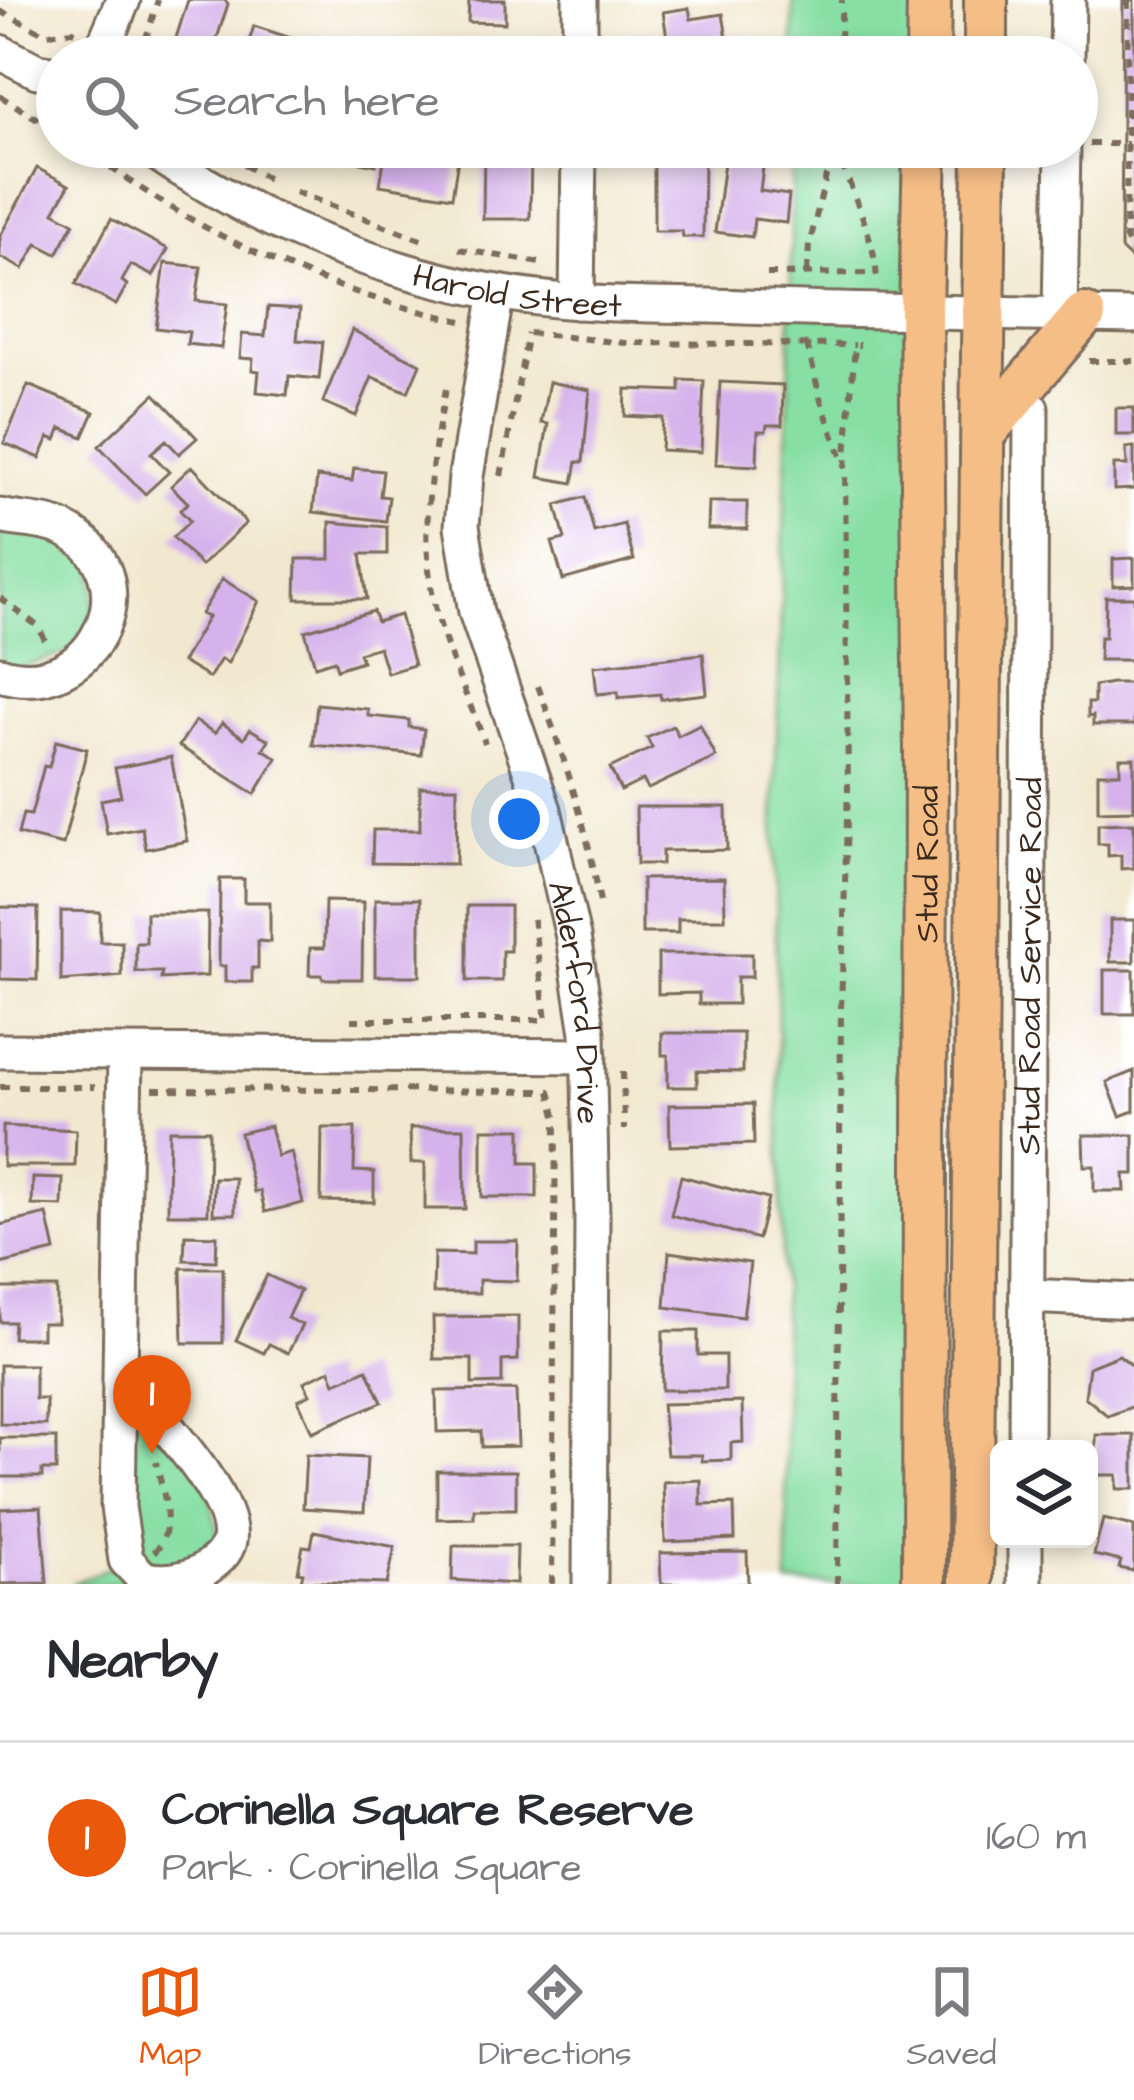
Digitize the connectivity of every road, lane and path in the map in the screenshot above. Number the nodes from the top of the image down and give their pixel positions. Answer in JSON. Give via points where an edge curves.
{"nodes":[{"id":1,"x":123,"y":0,"type":"edge"},
{"id":2,"x":158,"y":0,"type":"edge"},
{"id":3,"x":580,"y":0,"type":"edge"},
{"id":4,"x":842,"y":0,"type":"edge"},
{"id":5,"x":929,"y":0,"type":"edge"},
{"id":6,"x":986,"y":0,"type":"edge"},
{"id":7,"x":1068,"y":0,"type":"edge"},
{"id":8,"x":1128,"y":0,"type":"edge"},
{"id":9,"x":0,"y":11,"type":"edge"},
{"id":10,"x":73,"y":31,"type":"dead end"},
{"id":11,"x":108,"y":36,"type":"edge"},
{"id":12,"x":147,"y":36,"type":"edge"},
{"id":13,"x":580,"y":36,"type":"edge"},
{"id":14,"x":839,"y":36,"type":"edge"},
{"id":15,"x":928,"y":36,"type":"edge"},
{"id":16,"x":986,"y":36,"type":"edge"},
{"id":17,"x":1067,"y":36,"type":"edge"},
{"id":18,"x":0,"y":52,"type":"edge"},
{"id":19,"x":36,"y":69,"type":"edge"},
{"id":20,"x":0,"y":96,"type":"edge"},
{"id":21,"x":36,"y":118,"type":"edge"},
{"id":22,"x":1128,"y":144,"type":"junction"},
{"id":23,"x":1098,"y":145,"type":"edge"},
{"id":24,"x":181,"y":168,"type":"edge"},
{"id":25,"x":249,"y":168,"type":"edge"},
{"id":26,"x":579,"y":168,"type":"edge"},
{"id":27,"x":829,"y":168,"type":"edge"},
{"id":28,"x":842,"y":168,"type":"edge"},
{"id":29,"x":924,"y":168,"type":"edge"},
{"id":30,"x":985,"y":168,"type":"edge"},
{"id":31,"x":1071,"y":168,"type":"edge"},
{"id":32,"x":1134,"y":254,"type":"edge"},
{"id":33,"x":550,"y":265,"type":"dead end"},
{"id":34,"x":807,"y":274,"type":"dead end"},
{"id":35,"x":877,"y":283,"type":"dead end"},
{"id":36,"x":497,"y":292,"type":"junction"},
{"id":37,"x":578,"y":302,"type":"junction"},
{"id":38,"x":921,"y":312,"type":"junction"},
{"id":39,"x":984,"y":314,"type":"junction"},
{"id":40,"x":1072,"y":315,"type":"junction"},
{"id":41,"x":1134,"y":316,"type":"edge"},
{"id":42,"x":528,"y":332,"type":"dead end"},
{"id":43,"x":807,"y":344,"type":"junction"},
{"id":44,"x":878,"y":344,"type":"dead end"},
{"id":45,"x":855,"y":345,"type":"junction"},
{"id":46,"x":1031,"y":408,"type":"dead end"},
{"id":47,"x":982,"y":434,"type":"junction"},
{"id":48,"x":845,"y":468,"type":"junction"},
{"id":49,"x":1032,"y":481,"type":"junction"},
{"id":50,"x":982,"y":482,"type":"junction"},
{"id":51,"x":0,"y":516,"type":"edge"},
{"id":52,"x":0,"y":598,"type":"edge"},
{"id":53,"x":0,"y":674,"type":"edge"},
{"id":54,"x":54,"y":674,"type":"junction"},
{"id":55,"x":0,"y":1051,"type":"edge"},
{"id":56,"x":125,"y":1053,"type":"junction"},
{"id":57,"x":589,"y":1056,"type":"junction"},
{"id":58,"x":0,"y":1087,"type":"edge"},
{"id":59,"x":99,"y":1088,"type":"dead end"},
{"id":60,"x":156,"y":1089,"type":"dead end"},
{"id":61,"x":1027,"y":1295,"type":"junction"},
{"id":62,"x":1134,"y":1301,"type":"edge"},
{"id":63,"x":121,"y":1373,"type":"junction"},
{"id":64,"x":1026,"y":1440,"type":"edge"},
{"id":65,"x":152,"y":1444,"type":"dead end"},
{"id":66,"x":1025,"y":1548,"type":"edge"},
{"id":67,"x":142,"y":1561,"type":"dead end"},
{"id":68,"x":553,"y":1584,"type":"edge"},
{"id":69,"x":590,"y":1584,"type":"edge"},
{"id":70,"x":837,"y":1584,"type":"edge"},
{"id":71,"x":924,"y":1584,"type":"edge"},
{"id":72,"x":971,"y":1584,"type":"edge"},
{"id":73,"x":1025,"y":1584,"type":"edge"}],
"edges":[{"from":1,"to":11,"type":"street"},
{"from":2,"to":12,"type":"path"},
{"from":3,"to":13,"type":"street"},
{"from":4,"to":14,"type":"path"},
{"from":5,"to":15,"type":"main road"},
{"from":6,"to":16,"type":"main road"},
{"from":7,"to":17,"type":"street"},
{"from":8,"to":22,"type":"path"},
{"from":9,"to":10,"type":"path","via":[[46,34]]},
{"from":18,"to":19,"type":"street"},
{"from":20,"to":21,"type":"path"},
{"from":22,"to":23,"type":"path"},
{"from":22,"to":32,"type":"path","via":[[1126,238]]},
{"from":24,"to":36,"type":"street","name":"Harold Street","via":[[299,231],[390,267]]},
{"from":25,"to":33,"type":"path","via":[[381,226]]},
{"from":26,"to":37,"type":"street"},
{"from":27,"to":34,"type":"path"},
{"from":28,"to":35,"type":"path","via":[[876,250]]},
{"from":29,"to":38,"type":"main road","name":"Stud Road"},
{"from":30,"to":39,"type":"main road","name":"Stud Road"},
{"from":31,"to":40,"type":"street"},
{"from":36,"to":37,"type":"street","name":"Harold Street"},
{"from":36,"to":57,"type":"street","name":"Alderford Drive","via":[[466,476],[464,551],[554,852]]},
{"from":37,"to":38,"type":"street","name":"Harold Street"},
{"from":38,"to":39,"type":"street","name":"Harold Street"},
{"from":38,"to":71,"type":"main road","name":"Stud Road"},
{"from":39,"to":40,"type":"street","name":"Harold Street"},
{"from":39,"to":47,"type":"main road","name":"Stud Road"},
{"from":40,"to":41,"type":"street","name":"Harold Street"},
{"from":40,"to":47,"type":"main road"},
{"from":42,"to":43,"type":"path","via":[[625,343]]},
{"from":43,"to":45,"type":"path"},
{"from":43,"to":48,"type":"path"},
{"from":44,"to":45,"type":"path"},
{"from":45,"to":48,"type":"path"},
{"from":46,"to":49,"type":"street","name":"Stud Road Service Road"},
{"from":47,"to":50,"type":"main road","name":"Stud Road"},
{"from":48,"to":70,"type":"path"},
{"from":49,"to":50,"type":"street"},
{"from":49,"to":61,"type":"street","name":"Stud Road Service Road"},
{"from":50,"to":72,"type":"main road","name":"Stud Road"},
{"from":51,"to":54,"type":"street","via":[[62,528],[101,567],[109,593],[100,634],[88,653]]},
{"from":52,"to":54,"type":"path","via":[[39,628]]},
{"from":53,"to":54,"type":"street"},
{"from":55,"to":56,"type":"street"},
{"from":56,"to":57,"type":"street"},
{"from":56,"to":63,"type":"street"},
{"from":57,"to":69,"type":"street","name":"Alderford Drive"},
{"from":58,"to":59,"type":"path"},
{"from":60,"to":68,"type":"path","via":[[550,1091]]},
{"from":61,"to":62,"type":"street"},
{"from":61,"to":64,"type":"street","name":"Stud Road Service Road"},
{"from":63,"to":63,"type":"street","via":[[224,1512],[227,1548],[197,1574],[152,1581],[126,1560],[118,1507]]},
{"from":65,"to":67,"type":"path","via":[[166,1533]]},
{"from":66,"to":73,"type":"street"}]}
